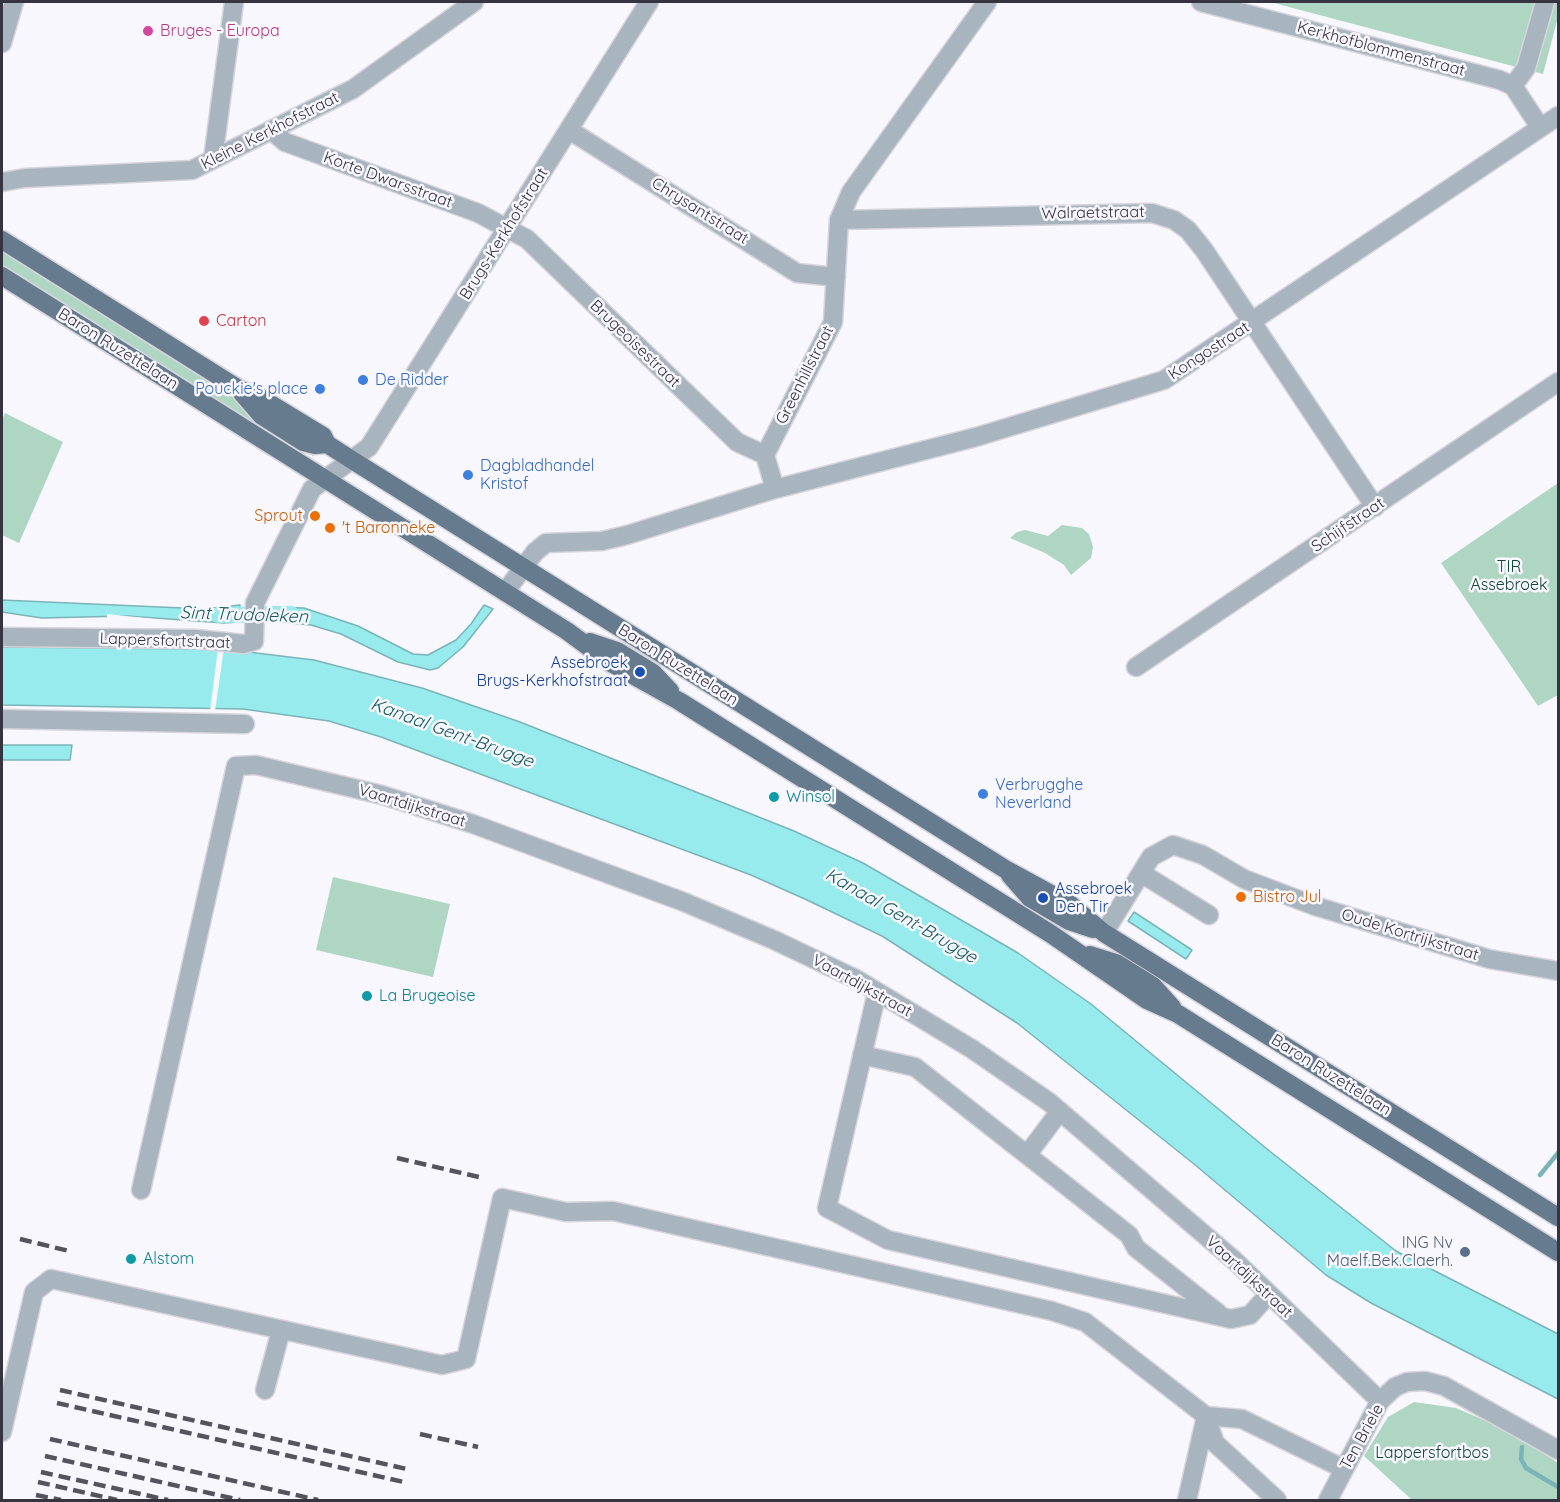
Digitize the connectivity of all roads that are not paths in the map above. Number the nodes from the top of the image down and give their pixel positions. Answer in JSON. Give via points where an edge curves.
{"nodes":[{"id":1,"x":14,"y":2,"type":"edge"},
{"id":2,"x":234,"y":2,"type":"edge"},
{"id":3,"x":474,"y":2,"type":"edge"},
{"id":4,"x":649,"y":2,"type":"edge"},
{"id":5,"x":987,"y":2,"type":"edge"},
{"id":6,"x":1201,"y":2,"type":"edge"},
{"id":7,"x":1545,"y":2,"type":"edge"},
{"id":8,"x":2,"y":43,"type":"edge"},
{"id":9,"x":1513,"y":87,"type":"junction"},
{"id":10,"x":1558,"y":116,"type":"edge"},
{"id":11,"x":1540,"y":128,"type":"junction"},
{"id":12,"x":271,"y":130,"type":"junction"},
{"id":13,"x":569,"y":130,"type":"junction"},
{"id":14,"x":213,"y":159,"type":"junction"},
{"id":15,"x":2,"y":182,"type":"edge"},
{"id":16,"x":839,"y":220,"type":"junction"},
{"id":17,"x":508,"y":228,"type":"junction"},
{"id":18,"x":2,"y":240,"type":"edge"},
{"id":19,"x":2,"y":276,"type":"edge"},
{"id":20,"x":836,"y":277,"type":"junction"},
{"id":21,"x":1252,"y":323,"type":"junction"},
{"id":22,"x":1558,"y":382,"type":"edge"},
{"id":23,"x":765,"y":455,"type":"junction"},
{"id":24,"x":352,"y":460,"type":"junction"},
{"id":25,"x":326,"y":479,"type":"junction"},
{"id":26,"x":775,"y":489,"type":"junction"},
{"id":27,"x":1374,"y":507,"type":"junction"},
{"id":28,"x":523,"y":567,"type":"junction"},
{"id":29,"x":505,"y":592,"type":"junction"},
{"id":30,"x":593,"y":612,"type":"junction"},
{"id":31,"x":2,"y":637,"type":"edge"},
{"id":32,"x":577,"y":638,"type":"junction"},
{"id":33,"x":1136,"y":667,"type":"dead end"},
{"id":34,"x":2,"y":718,"type":"edge"},
{"id":35,"x":245,"y":724,"type":"dead end"},
{"id":36,"x":1140,"y":873,"type":"junction"},
{"id":37,"x":1209,"y":915,"type":"dead end"},
{"id":38,"x":1104,"y":933,"type":"junction"},
{"id":39,"x":1558,"y":971,"type":"edge"},
{"id":40,"x":877,"y":992,"type":"junction"},
{"id":41,"x":862,"y":1055,"type":"junction"},
{"id":42,"x":1060,"y":1111,"type":"junction"},
{"id":43,"x":1028,"y":1155,"type":"junction"},
{"id":44,"x":141,"y":1190,"type":"dead end"},
{"id":45,"x":1558,"y":1217,"type":"edge"},
{"id":46,"x":1558,"y":1252,"type":"edge"},
{"id":47,"x":1269,"y":1294,"type":"junction"},
{"id":48,"x":1221,"y":1317,"type":"junction"},
{"id":49,"x":281,"y":1330,"type":"junction"},
{"id":50,"x":265,"y":1390,"type":"dead end"},
{"id":51,"x":1380,"y":1401,"type":"junction"},
{"id":52,"x":1206,"y":1416,"type":"junction"},
{"id":53,"x":2,"y":1432,"type":"edge"},
{"id":54,"x":1558,"y":1450,"type":"edge"},
{"id":55,"x":1344,"y":1469,"type":"junction"},
{"id":56,"x":1187,"y":1500,"type":"edge"},
{"id":57,"x":1277,"y":1500,"type":"edge"},
{"id":58,"x":1328,"y":1500,"type":"edge"}],
"edges":[{"from":1,"to":8,"type":"street"},
{"from":2,"to":14,"type":"street"},
{"from":3,"to":12,"type":"street","name":"Kleine Kerkhofstraat","via":[[354,89]]},
{"from":4,"to":13,"type":"street","name":"Brugs-Kerkhofstraat"},
{"from":5,"to":16,"type":"street","name":"Greenhillstraat","via":[[869,164]]},
{"from":6,"to":9,"type":"street","name":"Kerkhofblommenstraat","via":[[1500,80]]},
{"from":7,"to":9,"type":"street","via":[[1526,68]]},
{"from":9,"to":11,"type":"street"},
{"from":10,"to":11,"type":"street","name":"Kongostraat"},
{"from":11,"to":21,"type":"street","name":"Kongostraat"},
{"from":12,"to":14,"type":"street","name":"Kleine Kerkhofstraat"},
{"from":12,"to":17,"type":"street","name":"Korte Dwarsstraat","via":[[285,142],[478,213]]},
{"from":13,"to":17,"type":"street","name":"Brugs-Kerkhofstraat"},
{"from":13,"to":20,"type":"street","name":"Chrysantstraat","via":[[797,273]]},
{"from":14,"to":15,"type":"street","name":"Kleine Kerkhofstraat","via":[[192,170]]},
{"from":16,"to":20,"type":"street","name":"Greenhillstraat"},
{"from":16,"to":21,"type":"street","name":"Walraetstraat","via":[[1152,213],[1174,220],[1188,230]]},
{"from":17,"to":23,"type":"street","name":"Brugeoisestraat","via":[[527,239],[737,442]]},
{"from":17,"to":24,"type":"street","name":"Brugs-Kerkhofstraat","via":[[369,447]]},
{"from":18,"to":24,"type":"main road","name":"Baron Ruzettelaan","via":[[239,389],[323,436],[327,444]]},
{"from":19,"to":25,"type":"main road","name":"Baron Ruzettelaan"},
{"from":20,"to":23,"type":"street","name":"Greenhillstraat","via":[[833,322]]},
{"from":21,"to":26,"type":"street","name":"Kongostraat","via":[[1164,380],[976,437]]},
{"from":21,"to":27,"type":"street","name":"Walraetstraat"},
{"from":22,"to":27,"type":"street","name":"Schijfstraat"},
{"from":23,"to":26,"type":"street"},
{"from":24,"to":25,"type":"street"},
{"from":24,"to":28,"type":"main road","name":"Baron Ruzettelaan"},
{"from":25,"to":29,"type":"main road","name":"Baron Ruzettelaan"},
{"from":25,"to":31,"type":"street","name":"Lappersfortstraat","via":[[312,489],[300,511],[254,612],[254,641],[244,644],[196,639]]},
{"from":26,"to":28,"type":"street","via":[[602,541],[546,543]]},
{"from":27,"to":33,"type":"street","name":"Schijfstraat"},
{"from":28,"to":29,"type":"street"},
{"from":28,"to":30,"type":"main road","name":"Baron Ruzettelaan"},
{"from":29,"to":32,"type":"main road","name":"Baron Ruzettelaan"},
{"from":30,"to":32,"type":"main road","via":[[582,610],[572,617],[571,628]]},
{"from":30,"to":38,"type":"main road","name":"Baron Ruzettelaan","via":[[1005,869],[1071,905]]},
{"from":32,"to":46,"type":"main road","name":"Baron Ruzettelaan","via":[[617,651],[644,668],[680,701],[1079,952],[1116,963],[1153,986],[1178,1014]]},
{"from":34,"to":35,"type":"street"},
{"from":36,"to":37,"type":"street"},
{"from":36,"to":38,"type":"street","name":"Oude Kortrijkstraat"},
{"from":36,"to":39,"type":"street","name":"Oude Kortrijkstraat","via":[[1151,857],[1173,845],[1203,855],[1244,879],[1315,906],[1489,959]]},
{"from":38,"to":45,"type":"main road","name":"Baron Ruzettelaan"},
{"from":40,"to":41,"type":"street"},
{"from":40,"to":42,"type":"street","name":"Vaartdijkstraat","via":[[972,1049]]},
{"from":40,"to":44,"type":"street","name":"Vaartdijkstraat","via":[[774,940],[684,902],[473,824],[382,795],[275,768],[236,766]]},
{"from":41,"to":43,"type":"street","via":[[915,1067]]},
{"from":41,"to":48,"type":"street","via":[[827,1208],[888,1240]]},
{"from":42,"to":43,"type":"street"},
{"from":42,"to":47,"type":"street","name":"Vaartdijkstraat"},
{"from":43,"to":48,"type":"street","via":[[1129,1235],[1136,1248]]},
{"from":47,"to":48,"type":"street","via":[[1251,1315]]},
{"from":47,"to":51,"type":"street","name":"Vaartdijkstraat"},
{"from":49,"to":50,"type":"street"},
{"from":49,"to":52,"type":"street","via":[[442,1365],[466,1359],[502,1198],[566,1212],[613,1211],[1052,1311],[1085,1322]]},
{"from":49,"to":53,"type":"street","via":[[51,1279],[34,1292]]},
{"from":51,"to":54,"type":"street","name":"Ten Briele","via":[[1407,1382],[1444,1386]]},
{"from":51,"to":55,"type":"street","name":"Ten Briele"},
{"from":52,"to":55,"type":"street","via":[[1242,1419]]},
{"from":52,"to":56,"type":"street"},
{"from":52,"to":57,"type":"street","via":[[1215,1443]]},
{"from":55,"to":58,"type":"street","name":"Ten Briele"}]}
